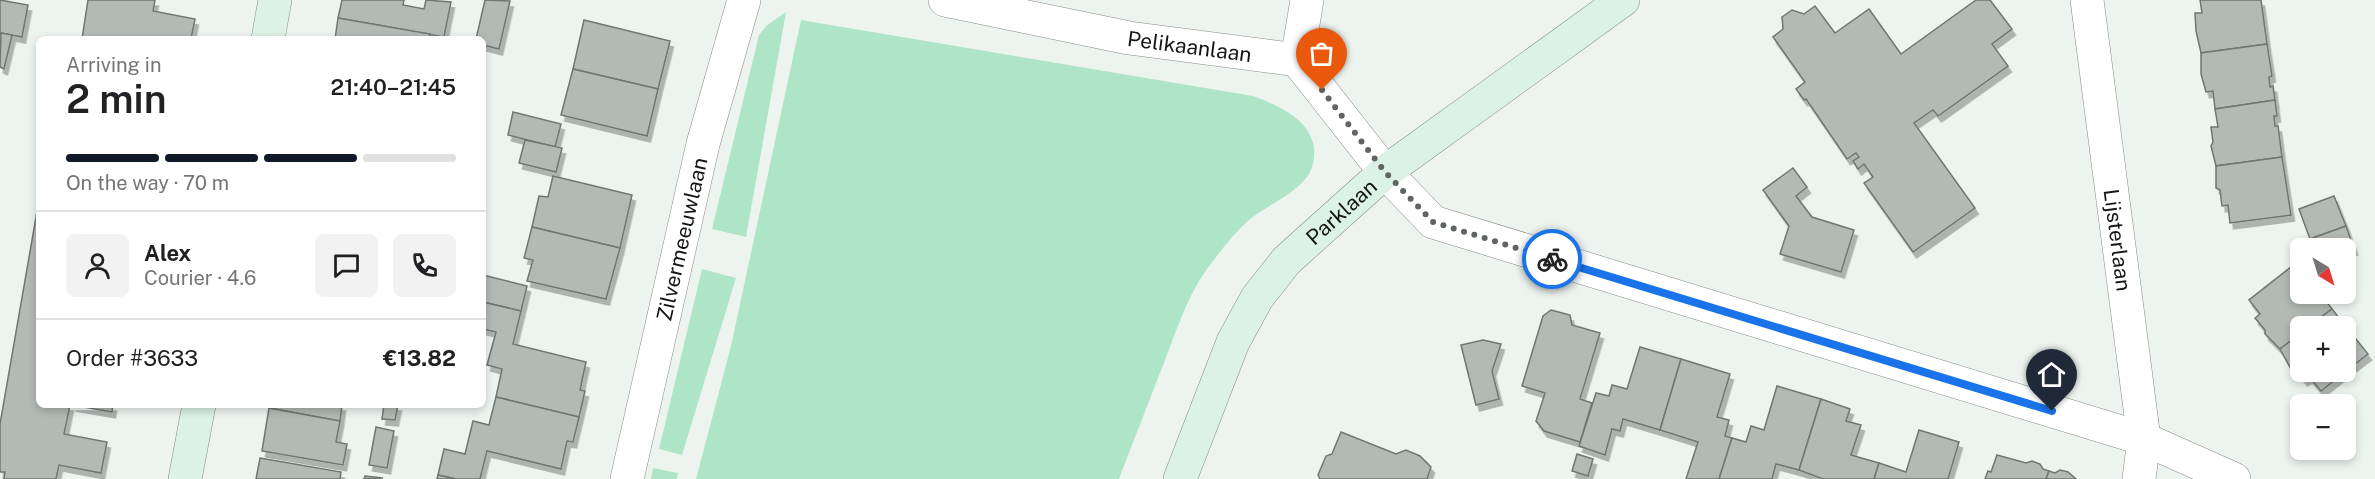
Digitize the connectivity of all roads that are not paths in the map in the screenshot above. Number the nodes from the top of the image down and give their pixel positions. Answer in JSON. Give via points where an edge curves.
{"nodes":[{"id":1,"x":275,"y":0,"type":"edge"},
{"id":2,"x":744,"y":0,"type":"edge"},
{"id":3,"x":945,"y":0,"type":"edge"},
{"id":4,"x":1307,"y":0,"type":"edge"},
{"id":5,"x":1623,"y":0,"type":"edge"},
{"id":6,"x":2087,"y":0,"type":"edge"},
{"id":7,"x":269,"y":36,"type":"edge"},
{"id":8,"x":1297,"y":60,"type":"junction"},
{"id":9,"x":1385,"y":172,"type":"junction"},
{"id":10,"x":198,"y":408,"type":"edge"},
{"id":11,"x":2144,"y":439,"type":"junction"},
{"id":12,"x":185,"y":479,"type":"edge"},
{"id":13,"x":627,"y":479,"type":"edge"},
{"id":14,"x":1180,"y":479,"type":"edge"},
{"id":15,"x":2139,"y":479,"type":"edge"},
{"id":16,"x":2234,"y":479,"type":"edge"}],
"edges":[{"from":1,"to":7,"type":"street"},
{"from":2,"to":13,"type":"street","name":"Zilvermeeuwlaan","via":[[703,144]]},
{"from":3,"to":8,"type":"street","name":"Pelikaanlaan","via":[[1129,38]]},
{"from":4,"to":8,"type":"street"},
{"from":5,"to":9,"type":"street","name":"Parklaan"},
{"from":6,"to":11,"type":"street","name":"Lijsterlaan"},
{"from":8,"to":9,"type":"street"},
{"from":9,"to":11,"type":"street","via":[[1433,222]]},
{"from":9,"to":14,"type":"street","name":"Parklaan","via":[[1286,261],[1257,298],[1233,342]]},
{"from":10,"to":12,"type":"street"},
{"from":11,"to":15,"type":"street","name":"Lijsterlaan"},
{"from":11,"to":16,"type":"street"}]}
